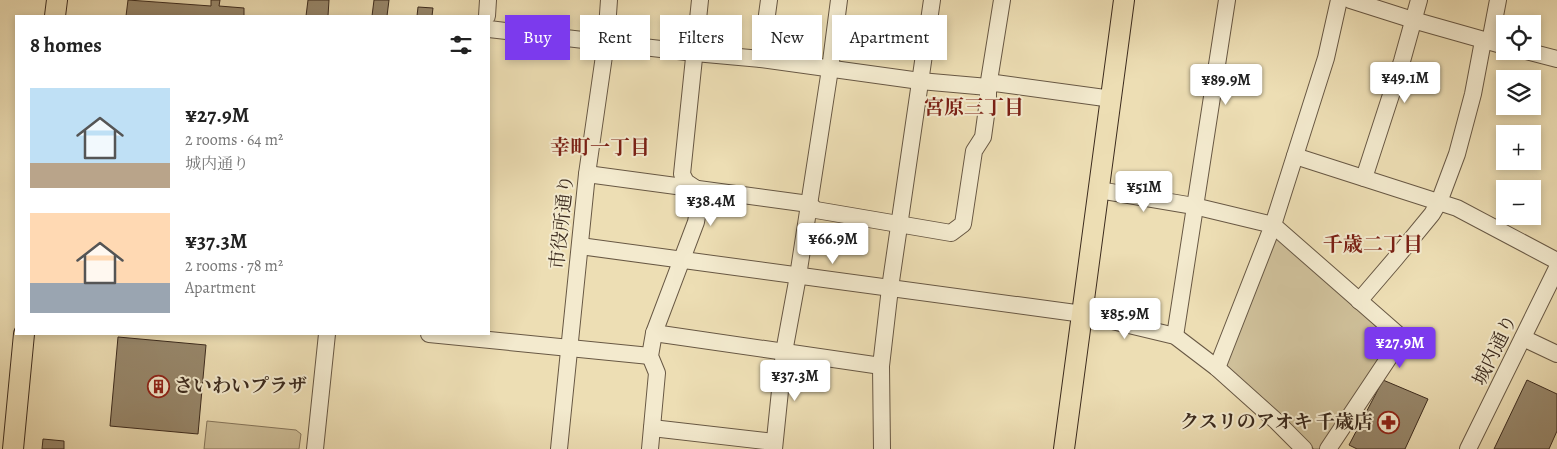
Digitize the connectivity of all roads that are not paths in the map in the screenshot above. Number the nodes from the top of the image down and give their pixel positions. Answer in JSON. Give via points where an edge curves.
{"nodes":[{"id":1,"x":56,"y":0,"type":"edge"},
{"id":2,"x":488,"y":0,"type":"edge"},
{"id":3,"x":610,"y":0,"type":"edge"},
{"id":4,"x":700,"y":0,"type":"edge"},
{"id":5,"x":769,"y":0,"type":"edge"},
{"id":6,"x":839,"y":0,"type":"edge"},
{"id":7,"x":932,"y":0,"type":"edge"},
{"id":8,"x":1002,"y":0,"type":"edge"},
{"id":9,"x":1124,"y":0,"type":"edge"},
{"id":10,"x":1226,"y":0,"type":"edge"},
{"id":11,"x":1339,"y":0,"type":"edge"},
{"id":12,"x":1350,"y":0,"type":"edge"},
{"id":13,"x":1419,"y":0,"type":"edge"},
{"id":14,"x":1498,"y":0,"type":"edge"},
{"id":15,"x":55,"y":15,"type":"edge"},
{"id":16,"x":487,"y":15,"type":"edge"},
{"id":17,"x":609,"y":15,"type":"edge"},
{"id":18,"x":699,"y":15,"type":"edge"},
{"id":19,"x":767,"y":15,"type":"edge"},
{"id":20,"x":1413,"y":20,"type":"junction"},
{"id":21,"x":490,"y":29,"type":"edge"},
{"id":22,"x":580,"y":39,"type":"edge"},
{"id":23,"x":1493,"y":43,"type":"edge"},
{"id":24,"x":1541,"y":55,"type":"edge"},
{"id":25,"x":1557,"y":59,"type":"edge"},
{"id":26,"x":603,"y":60,"type":"edge"},
{"id":27,"x":694,"y":60,"type":"edge"},
{"id":28,"x":768,"y":60,"type":"edge"},
{"id":29,"x":830,"y":69,"type":"junction"},
{"id":30,"x":920,"y":81,"type":"junction"},
{"id":31,"x":988,"y":87,"type":"junction"},
{"id":32,"x":1112,"y":99,"type":"junction"},
{"id":33,"x":1295,"y":156,"type":"junction"},
{"id":34,"x":587,"y":174,"type":"junction"},
{"id":35,"x":1364,"y":178,"type":"junction"},
{"id":36,"x":695,"y":188,"type":"junction"},
{"id":37,"x":1099,"y":190,"type":"junction"},
{"id":38,"x":1439,"y":202,"type":"junction"},
{"id":39,"x":808,"y":204,"type":"junction"},
{"id":40,"x":1194,"y":206,"type":"junction"},
{"id":41,"x":900,"y":225,"type":"junction"},
{"id":42,"x":1273,"y":225,"type":"junction"},
{"id":43,"x":580,"y":246,"type":"junction"},
{"id":44,"x":681,"y":259,"type":"junction"},
{"id":45,"x":1557,"y":261,"type":"edge"},
{"id":46,"x":1557,"y":268,"type":"edge"},
{"id":47,"x":798,"y":276,"type":"junction"},
{"id":48,"x":890,"y":288,"type":"junction"},
{"id":49,"x":1359,"y":301,"type":"junction"},
{"id":50,"x":1083,"y":314,"type":"junction"},
{"id":51,"x":654,"y":334,"type":"junction"},
{"id":52,"x":24,"y":335,"type":"edge"},
{"id":53,"x":326,"y":335,"type":"edge"},
{"id":54,"x":457,"y":335,"type":"edge"},
{"id":55,"x":1176,"y":336,"type":"junction"},
{"id":56,"x":1523,"y":338,"type":"junction"},
{"id":57,"x":569,"y":348,"type":"junction"},
{"id":58,"x":784,"y":352,"type":"junction"},
{"id":59,"x":1557,"y":354,"type":"edge"},
{"id":60,"x":650,"y":356,"type":"junction"},
{"id":61,"x":881,"y":366,"type":"junction"},
{"id":62,"x":1217,"y":368,"type":"junction"},
{"id":63,"x":652,"y":428,"type":"junction"},
{"id":64,"x":774,"y":446,"type":"edge"},
{"id":65,"x":13,"y":449,"type":"edge"},
{"id":66,"x":315,"y":449,"type":"edge"},
{"id":67,"x":559,"y":449,"type":"edge"},
{"id":68,"x":650,"y":449,"type":"edge"},
{"id":69,"x":882,"y":449,"type":"edge"},
{"id":70,"x":1064,"y":449,"type":"edge"},
{"id":71,"x":1304,"y":449,"type":"edge"},
{"id":72,"x":1328,"y":449,"type":"edge"},
{"id":73,"x":1468,"y":449,"type":"edge"}],
"edges":[{"from":1,"to":15,"type":"main road"},
{"from":2,"to":16,"type":"street"},
{"from":3,"to":17,"type":"street","name":"市役所通り"},
{"from":4,"to":18,"type":"street"},
{"from":5,"to":19,"type":"street"},
{"from":6,"to":29,"type":"street"},
{"from":7,"to":30,"type":"street"},
{"from":8,"to":31,"type":"street"},
{"from":9,"to":32,"type":"main road"},
{"from":10,"to":40,"type":"street"},
{"from":11,"to":33,"type":"street","via":[[1326,58]]},
{"from":12,"to":20,"type":"street"},
{"from":13,"to":20,"type":"street"},
{"from":14,"to":23,"type":"street"},
{"from":20,"to":23,"type":"street"},
{"from":20,"to":35,"type":"street"},
{"from":21,"to":22,"type":"street"},
{"from":23,"to":38,"type":"street","via":[[1473,94],[1457,154]]},
{"from":24,"to":25,"type":"street"},
{"from":26,"to":34,"type":"street","name":"市役所通り"},
{"from":27,"to":36,"type":"street","via":[[682,174],[686,182]]},
{"from":28,"to":29,"type":"street"},
{"from":29,"to":30,"type":"street"},
{"from":29,"to":39,"type":"street"},
{"from":30,"to":31,"type":"street"},
{"from":30,"to":41,"type":"street"},
{"from":31,"to":32,"type":"street","via":[[995,84]]},
{"from":31,"to":41,"type":"street","via":[[983,137],[974,151],[963,224],[951,233]]},
{"from":32,"to":37,"type":"main road"},
{"from":33,"to":35,"type":"street"},
{"from":33,"to":42,"type":"street"},
{"from":34,"to":36,"type":"street"},
{"from":34,"to":43,"type":"street","name":"市役所通り"},
{"from":35,"to":38,"type":"street"},
{"from":36,"to":39,"type":"street"},
{"from":36,"to":44,"type":"street","via":[[700,199],[696,222]]},
{"from":37,"to":40,"type":"street"},
{"from":37,"to":50,"type":"main road"},
{"from":38,"to":45,"type":"street","via":[[1458,208]]},
{"from":38,"to":49,"type":"street","via":[[1414,237]]},
{"from":39,"to":41,"type":"street","via":[[816,210]]},
{"from":39,"to":47,"type":"street"},
{"from":40,"to":42,"type":"street"},
{"from":40,"to":55,"type":"street"},
{"from":41,"to":48,"type":"street"},
{"from":42,"to":49,"type":"street"},
{"from":42,"to":62,"type":"street"},
{"from":43,"to":44,"type":"street"},
{"from":43,"to":57,"type":"street","name":"市役所通り"},
{"from":44,"to":47,"type":"street"},
{"from":44,"to":51,"type":"street"},
{"from":46,"to":56,"type":"street","name":"城内通り"},
{"from":47,"to":48,"type":"street"},
{"from":47,"to":58,"type":"street"},
{"from":48,"to":50,"type":"street"},
{"from":48,"to":61,"type":"street"},
{"from":49,"to":72,"type":"street","via":[[1402,338]]},
{"from":50,"to":55,"type":"street"},
{"from":50,"to":70,"type":"main road"},
{"from":51,"to":58,"type":"street"},
{"from":51,"to":60,"type":"street"},
{"from":52,"to":65,"type":"main road"},
{"from":53,"to":66,"type":"street"},
{"from":54,"to":57,"type":"street"},
{"from":55,"to":62,"type":"street"},
{"from":56,"to":59,"type":"street"},
{"from":56,"to":73,"type":"street","name":"城内通り"},
{"from":57,"to":60,"type":"street"},
{"from":57,"to":67,"type":"street","name":"市役所通り"},
{"from":58,"to":61,"type":"street"},
{"from":58,"to":64,"type":"street"},
{"from":60,"to":63,"type":"street","via":[[657,373]]},
{"from":61,"to":69,"type":"street"},
{"from":62,"to":71,"type":"street"},
{"from":63,"to":64,"type":"street"},
{"from":63,"to":68,"type":"street"}]}
